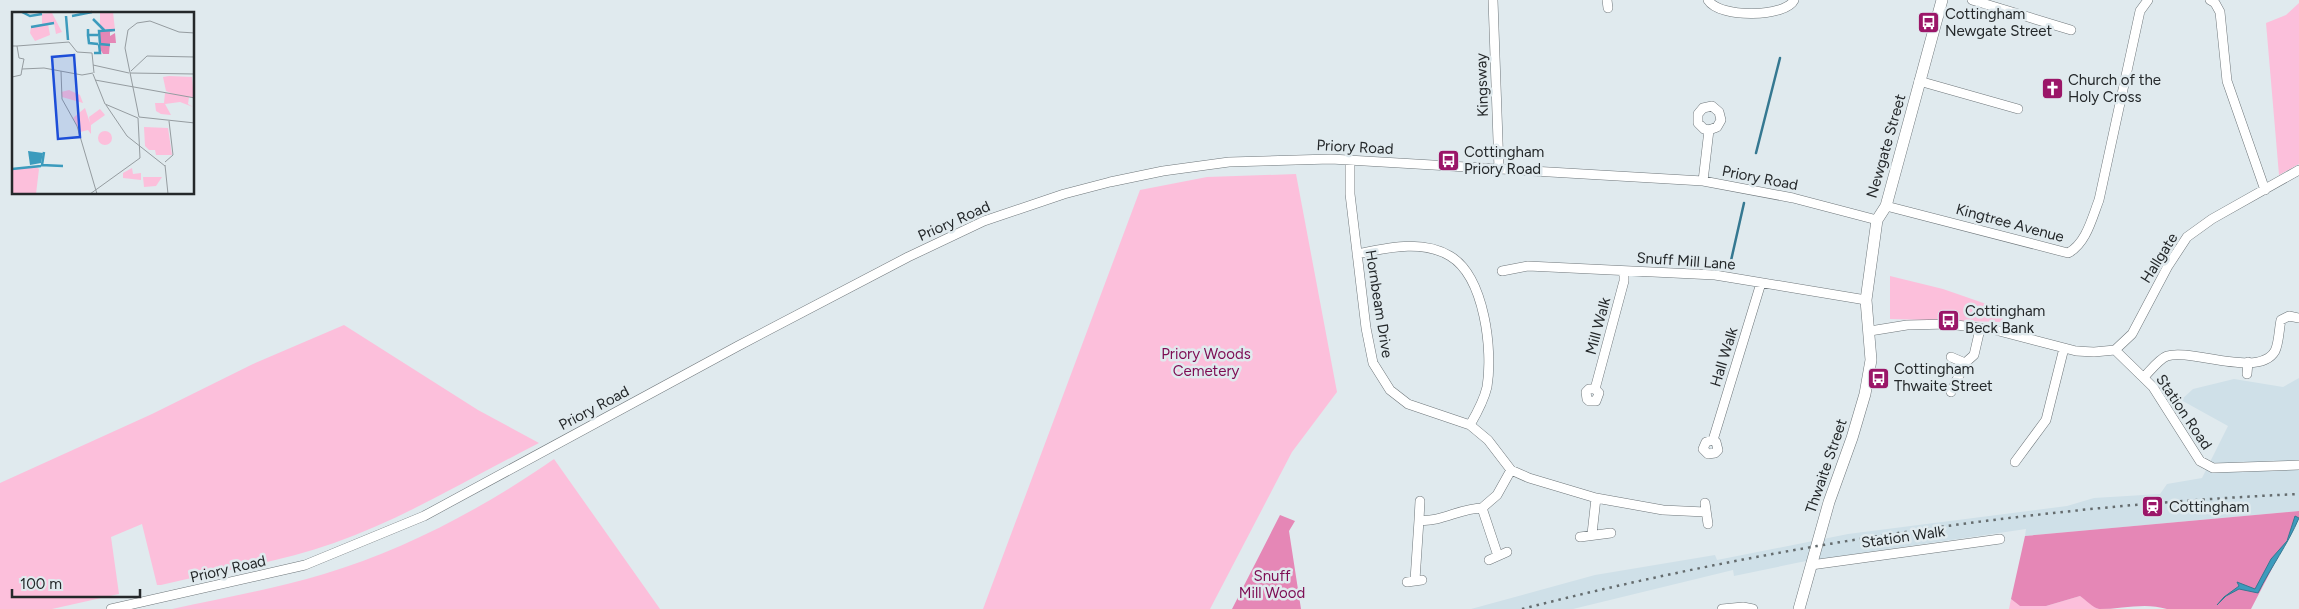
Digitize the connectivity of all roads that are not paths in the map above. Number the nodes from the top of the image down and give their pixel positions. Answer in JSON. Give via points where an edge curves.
{"nodes":[{"id":1,"x":1492,"y":0,"type":"edge"},
{"id":2,"x":1708,"y":0,"type":"edge"},
{"id":3,"x":1794,"y":0,"type":"edge"},
{"id":4,"x":1942,"y":0,"type":"edge"},
{"id":5,"x":1972,"y":0,"type":"edge"},
{"id":6,"x":2148,"y":0,"type":"edge"},
{"id":7,"x":2210,"y":0,"type":"edge"},
{"id":8,"x":2072,"y":30,"type":"dead end"},
{"id":9,"x":1920,"y":81,"type":"junction"},
{"id":10,"x":2018,"y":109,"type":"dead end"},
{"id":11,"x":1710,"y":130,"type":"dead end"},
{"id":12,"x":1350,"y":160,"type":"junction"},
{"id":13,"x":1499,"y":169,"type":"junction"},
{"id":14,"x":2299,"y":170,"type":"edge"},
{"id":15,"x":1703,"y":181,"type":"junction"},
{"id":16,"x":2265,"y":190,"type":"junction"},
{"id":17,"x":1886,"y":206,"type":"junction"},
{"id":18,"x":1877,"y":220,"type":"junction"},
{"id":19,"x":1357,"y":254,"type":"junction"},
{"id":20,"x":1502,"y":271,"type":"dead end"},
{"id":21,"x":1624,"y":271,"type":"junction"},
{"id":22,"x":1761,"y":283,"type":"junction"},
{"id":23,"x":1866,"y":300,"type":"junction"},
{"id":24,"x":2299,"y":318,"type":"edge"},
{"id":25,"x":1980,"y":329,"type":"junction"},
{"id":26,"x":1870,"y":331,"type":"junction"},
{"id":27,"x":2064,"y":348,"type":"junction"},
{"id":28,"x":2115,"y":350,"type":"junction"},
{"id":29,"x":1951,"y":356,"type":"dead end"},
{"id":30,"x":2248,"y":362,"type":"junction"},
{"id":31,"x":1966,"y":363,"type":"junction"},
{"id":32,"x":2247,"y":374,"type":"dead end"},
{"id":33,"x":2144,"y":377,"type":"junction"},
{"id":34,"x":1595,"y":389,"type":"dead end"},
{"id":35,"x":1951,"y":392,"type":"dead end"},
{"id":36,"x":1470,"y":426,"type":"junction"},
{"id":37,"x":1713,"y":440,"type":"dead end"},
{"id":38,"x":2015,"y":462,"type":"dead end"},
{"id":39,"x":2299,"y":466,"type":"edge"},
{"id":40,"x":1511,"y":470,"type":"junction"},
{"id":41,"x":1596,"y":498,"type":"junction"},
{"id":42,"x":1420,"y":501,"type":"dead end"},
{"id":43,"x":1482,"y":508,"type":"junction"},
{"id":44,"x":1419,"y":520,"type":"junction"},
{"id":45,"x":1708,"y":524,"type":"dead end"},
{"id":46,"x":1611,"y":533,"type":"dead end"},
{"id":47,"x":1592,"y":534,"type":"junction"},
{"id":48,"x":1580,"y":537,"type":"dead end"},
{"id":49,"x":2000,"y":539,"type":"dead end"},
{"id":50,"x":1489,"y":560,"type":"dead end"},
{"id":51,"x":1811,"y":565,"type":"junction"},
{"id":52,"x":1415,"y":581,"type":"dead end"},
{"id":53,"x":112,"y":609,"type":"edge"},
{"id":54,"x":1722,"y":609,"type":"edge"},
{"id":55,"x":1753,"y":609,"type":"edge"},
{"id":56,"x":1799,"y":609,"type":"edge"}],
"edges":[{"from":1,"to":13,"type":"street","name":"Kingsway"},
{"from":2,"to":3,"type":"street","via":[[1716,8],[1747,14],[1785,8]]},
{"from":4,"to":9,"type":"main road","name":"Newgate Street"},
{"from":5,"to":8,"type":"street"},
{"from":6,"to":17,"type":"street","name":"Kingtree Avenue","via":[[2140,11],[2099,200],[2077,248],[2068,253]]},
{"from":7,"to":16,"type":"street","via":[[2220,12],[2227,81]]},
{"from":9,"to":10,"type":"street"},
{"from":9,"to":17,"type":"main road","name":"Newgate Street"},
{"from":11,"to":15,"type":"street"},
{"from":12,"to":13,"type":"street","name":"Priory Road"},
{"from":12,"to":19,"type":"street","name":"Hornbeam Drive","via":[[1350,194]]},
{"from":12,"to":53,"type":"street","name":"Priory Road","via":[[1239,162],[1163,171],[1064,194],[984,221],[738,346],[424,516],[305,565]]},
{"from":13,"to":15,"type":"street","name":"Priory Road"},
{"from":14,"to":16,"type":"street","name":"Hallgate"},
{"from":15,"to":18,"type":"street","name":"Priory Road","via":[[1793,198]]},
{"from":16,"to":28,"type":"street","name":"Hallgate","via":[[2212,219],[2187,237],[2132,334]]},
{"from":17,"to":18,"type":"main road","name":"Newgate Street"},
{"from":18,"to":23,"type":"main road","name":"Newgate Street"},
{"from":19,"to":36,"type":"street","name":"Hornbeam Drive","via":[[1373,364],[1390,390],[1408,404]]},
{"from":19,"to":36,"type":"street","via":[[1397,247],[1426,247],[1451,256],[1465,271],[1484,316],[1489,366],[1486,388]]},
{"from":20,"to":21,"type":"street","name":"Snuff Mill Lane","via":[[1528,266]]},
{"from":21,"to":22,"type":"street","name":"Snuff Mill Lane","via":[[1715,275]]},
{"from":21,"to":34,"type":"street","name":"Mill Walk"},
{"from":22,"to":23,"type":"street","name":"Snuff Mill Lane"},
{"from":22,"to":37,"type":"street","name":"Hall Walk"},
{"from":23,"to":26,"type":"main road","name":"Newgate Street"},
{"from":24,"to":30,"type":"street","via":[[2289,316],[2280,320],[2276,350],[2269,357]]},
{"from":25,"to":26,"type":"street","via":[[1949,324],[1907,325]]},
{"from":25,"to":27,"type":"street"},
{"from":25,"to":31,"type":"street","via":[[1974,355]]},
{"from":26,"to":51,"type":"main road","name":"Thwaite Street","via":[[1872,360],[1865,394]]},
{"from":27,"to":28,"type":"street","via":[[2094,352]]},
{"from":27,"to":38,"type":"street","via":[[2046,420]]},
{"from":28,"to":33,"type":"street","name":"Station Road"},
{"from":29,"to":31,"type":"street"},
{"from":30,"to":32,"type":"street"},
{"from":30,"to":33,"type":"street","via":[[2222,362],[2182,354],[2165,356]]},
{"from":31,"to":35,"type":"street"},
{"from":33,"to":39,"type":"street","name":"Station Road","via":[[2200,461],[2213,468]]},
{"from":36,"to":40,"type":"street","name":"Hornbeam Drive","via":[[1488,440]]},
{"from":40,"to":41,"type":"street"},
{"from":40,"to":43,"type":"street","via":[[1497,495]]},
{"from":41,"to":45,"type":"street","via":[[1663,510],[1705,508]]},
{"from":41,"to":47,"type":"street"},
{"from":42,"to":44,"type":"street"},
{"from":43,"to":44,"type":"street","via":[[1471,508],[1428,521]]},
{"from":43,"to":50,"type":"street","via":[[1502,554]]},
{"from":44,"to":52,"type":"street"},
{"from":46,"to":47,"type":"street"},
{"from":47,"to":48,"type":"street"},
{"from":49,"to":51,"type":"street","name":"Station Walk"},
{"from":51,"to":56,"type":"main road","name":"Thwaite Street"},
{"from":54,"to":55,"type":"street"}]}
